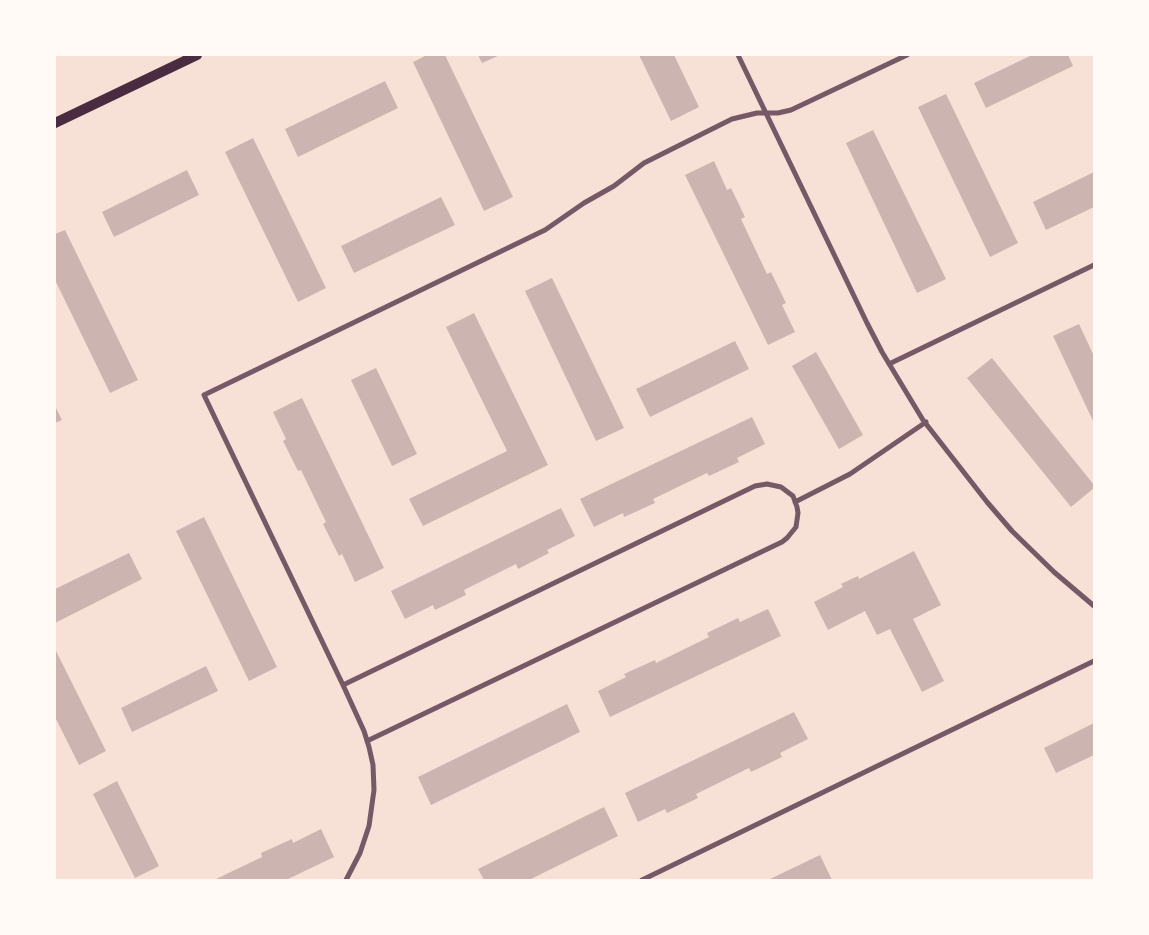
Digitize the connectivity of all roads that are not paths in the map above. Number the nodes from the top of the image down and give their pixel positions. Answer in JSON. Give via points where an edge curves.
{"nodes":[{"id":1,"x":197,"y":55,"type":"edge"},
{"id":2,"x":738,"y":55,"type":"edge"},
{"id":3,"x":907,"y":55,"type":"edge"},
{"id":4,"x":766,"y":113,"type":"junction"},
{"id":5,"x":55,"y":123,"type":"edge"},
{"id":6,"x":1094,"y":265,"type":"edge"},
{"id":7,"x":889,"y":364,"type":"junction"},
{"id":8,"x":926,"y":422,"type":"junction"},
{"id":9,"x":795,"y":502,"type":"junction"},
{"id":10,"x":1094,"y":606,"type":"edge"},
{"id":11,"x":1094,"y":661,"type":"edge"},
{"id":12,"x":343,"y":685,"type":"junction"},
{"id":13,"x":367,"y":741,"type":"junction"},
{"id":14,"x":346,"y":880,"type":"edge"},
{"id":15,"x":642,"y":880,"type":"edge"}],
"edges":[{"from":1,"to":5,"type":"main road"},
{"from":2,"to":4,"type":"street"},
{"from":3,"to":4,"type":"street","via":[[800,107]]},
{"from":4,"to":7,"type":"street"},
{"from":4,"to":12,"type":"street","via":[[732,119],[649,160],[545,230],[204,395]]},
{"from":6,"to":7,"type":"street"},
{"from":7,"to":8,"type":"street"},
{"from":8,"to":9,"type":"street","via":[[850,474]]},
{"from":8,"to":10,"type":"street","via":[[1012,531]]},
{"from":9,"to":12,"type":"street","via":[[793,496],[781,487],[755,486]]},
{"from":9,"to":13,"type":"street","via":[[798,512],[796,527],[782,542]]},
{"from":11,"to":15,"type":"street"},
{"from":12,"to":13,"type":"street"},
{"from":13,"to":14,"type":"street","via":[[373,765],[372,810],[366,838]]}]}
